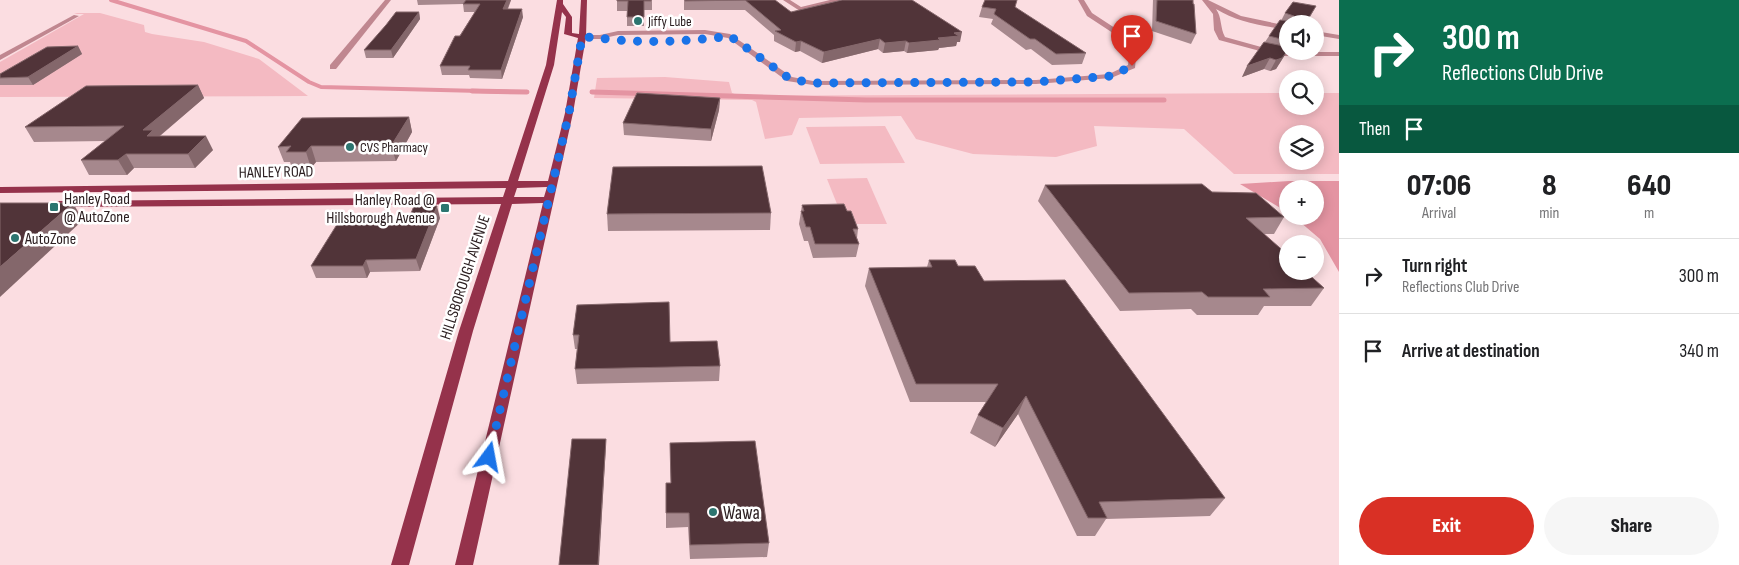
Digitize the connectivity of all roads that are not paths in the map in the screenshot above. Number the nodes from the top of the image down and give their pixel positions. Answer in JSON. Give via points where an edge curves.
{"nodes":[{"id":1,"x":388,"y":0,"type":"edge"},
{"id":2,"x":577,"y":0,"type":"edge"},
{"id":3,"x":584,"y":0,"type":"edge"},
{"id":4,"x":786,"y":0,"type":"edge"},
{"id":5,"x":838,"y":0,"type":"edge"},
{"id":6,"x":1081,"y":0,"type":"edge"},
{"id":7,"x":1206,"y":0,"type":"edge"},
{"id":8,"x":560,"y":2,"type":"edge"},
{"id":9,"x":583,"y":10,"type":"junction"},
{"id":10,"x":76,"y":16,"type":"dead end"},
{"id":11,"x":1279,"y":26,"type":"edge"},
{"id":12,"x":1324,"y":34,"type":"edge"},
{"id":13,"x":582,"y":37,"type":"junction"},
{"id":14,"x":1339,"y":37,"type":"edge"},
{"id":15,"x":1339,"y":54,"type":"edge"},
{"id":16,"x":0,"y":58,"type":"edge"},
{"id":17,"x":333,"y":67,"type":"dead end"},
{"id":18,"x":552,"y":184,"type":"junction"},
{"id":19,"x":513,"y":185,"type":"junction"},
{"id":20,"x":213,"y":188,"type":"junction"},
{"id":21,"x":129,"y":189,"type":"junction"},
{"id":22,"x":0,"y":190,"type":"edge"},
{"id":23,"x":548,"y":200,"type":"junction"},
{"id":24,"x":508,"y":201,"type":"junction"},
{"id":25,"x":201,"y":203,"type":"junction"},
{"id":26,"x":47,"y":204,"type":"edge"},
{"id":27,"x":114,"y":204,"type":"junction"},
{"id":28,"x":400,"y":565,"type":"edge"},
{"id":29,"x":464,"y":565,"type":"edge"}],
"edges":[{"from":1,"to":17,"type":"street"},
{"from":2,"to":9,"type":"main road"},
{"from":3,"to":9,"type":"main road"},
{"from":4,"to":5,"type":"street","via":[[800,9]]},
{"from":6,"to":13,"type":"street","via":[[1081,6],[1088,13],[1134,48],[1132,66],[1111,76],[1036,82],[813,83],[790,79],[730,36],[684,40]]},
{"from":7,"to":11,"type":"street","via":[[1246,20]]},
{"from":7,"to":15,"type":"street","via":[[1216,14],[1222,38],[1279,54]]},
{"from":8,"to":13,"type":"main road","via":[[569,17],[568,34]]},
{"from":8,"to":19,"type":"main road","name":"HILLSBOROUGH AVENUE","via":[[550,64]]},
{"from":9,"to":13,"type":"main road"},
{"from":10,"to":16,"type":"street"},
{"from":12,"to":14,"type":"street"},
{"from":13,"to":18,"type":"main road"},
{"from":18,"to":19,"type":"main road","name":"HANLEY ROAD"},
{"from":18,"to":23,"type":"main road"},
{"from":19,"to":20,"type":"main road","name":"HANLEY ROAD"},
{"from":19,"to":24,"type":"main road","name":"HILLSBOROUGH AVENUE"},
{"from":20,"to":21,"type":"main road","name":"HANLEY ROAD"},
{"from":20,"to":25,"type":"main road"},
{"from":21,"to":22,"type":"main road","name":"HANLEY ROAD"},
{"from":21,"to":27,"type":"main road"},
{"from":23,"to":24,"type":"main road","name":"HANLEY ROAD"},
{"from":23,"to":29,"type":"main road"},
{"from":24,"to":25,"type":"main road","name":"HANLEY ROAD"},
{"from":24,"to":28,"type":"main road","name":"HILLSBOROUGH AVENUE","via":[[466,331]]},
{"from":25,"to":27,"type":"main road","name":"HANLEY ROAD"},
{"from":26,"to":27,"type":"main road","name":"HANLEY ROAD"}]}
